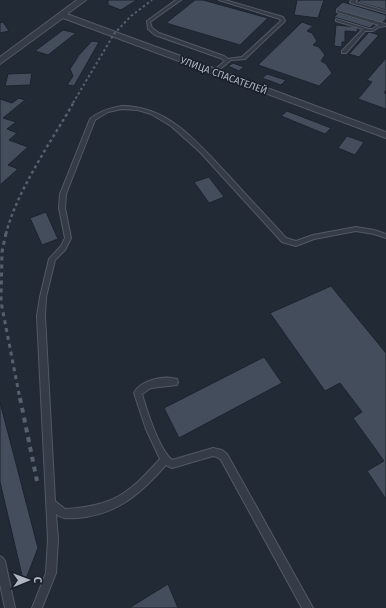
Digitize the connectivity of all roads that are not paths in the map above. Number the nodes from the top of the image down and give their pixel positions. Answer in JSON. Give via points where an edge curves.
{"nodes":[{"id":1,"x":66,"y":0,"type":"edge"},
{"id":2,"x":82,"y":0,"type":"edge"},
{"id":3,"x":179,"y":0,"type":"edge"},
{"id":4,"x":221,"y":0,"type":"edge"},
{"id":5,"x":355,"y":0,"type":"edge"},
{"id":6,"x":72,"y":7,"type":"junction"},
{"id":7,"x":338,"y":11,"type":"dead end"},
{"id":8,"x":386,"y":12,"type":"edge"},
{"id":9,"x":62,"y":15,"type":"junction"},
{"id":10,"x":337,"y":20,"type":"dead end"},
{"id":11,"x":386,"y":26,"type":"edge"},
{"id":12,"x":370,"y":30,"type":"junction"},
{"id":13,"x":344,"y":52,"type":"dead end"},
{"id":14,"x":1,"y":59,"type":"edge"},
{"id":15,"x":228,"y":60,"type":"junction"},
{"id":16,"x":215,"y":72,"type":"junction"},
{"id":17,"x":386,"y":135,"type":"edge"},
{"id":18,"x":386,"y":236,"type":"edge"},
{"id":19,"x":174,"y":382,"type":"dead end"},
{"id":20,"x":166,"y":459,"type":"junction"},
{"id":21,"x":51,"y":503,"type":"junction"},
{"id":22,"x":0,"y":560,"type":"edge"},
{"id":23,"x":10,"y":608,"type":"edge"},
{"id":24,"x":37,"y":608,"type":"edge"},
{"id":25,"x":308,"y":608,"type":"edge"}],
"edges":[{"from":1,"to":6,"type":"street"},
{"from":2,"to":6,"type":"street"},
{"from":3,"to":15,"type":"lane","via":[[148,22],[150,29],[157,34]]},
{"from":4,"to":15,"type":"lane","via":[[282,18],[283,21],[244,58]]},
{"from":5,"to":8,"type":"lane","via":[[352,2]]},
{"from":6,"to":9,"type":"street"},
{"from":7,"to":11,"type":"lane"},
{"from":9,"to":14,"type":"street"},
{"from":9,"to":16,"type":"street","name":"УЛИЦА СПАСАТЕЛЕЙ"},
{"from":10,"to":12,"type":"lane"},
{"from":11,"to":12,"type":"lane"},
{"from":12,"to":13,"type":"lane","via":[[364,30]]},
{"from":15,"to":16,"type":"lane"},
{"from":16,"to":17,"type":"street","name":"УЛИЦА СПАСАТЕЛЕЙ"},
{"from":18,"to":21,"type":"lane","via":[[356,229],[313,237],[296,244],[284,240],[201,149],[169,122],[139,109],[112,108],[99,114],[93,119],[63,194],[62,208],[68,238],[63,248],[52,259],[43,297]]},
{"from":19,"to":20,"type":"lane","via":[[150,384],[138,393],[144,414]]},
{"from":20,"to":21,"type":"lane","via":[[135,492],[118,504],[100,511],[63,514]]},
{"from":20,"to":25,"type":"lane","via":[[172,464],[213,452],[224,457]]},
{"from":21,"to":24,"type":"lane","via":[[51,573]]},
{"from":22,"to":23,"type":"lane"}]}
